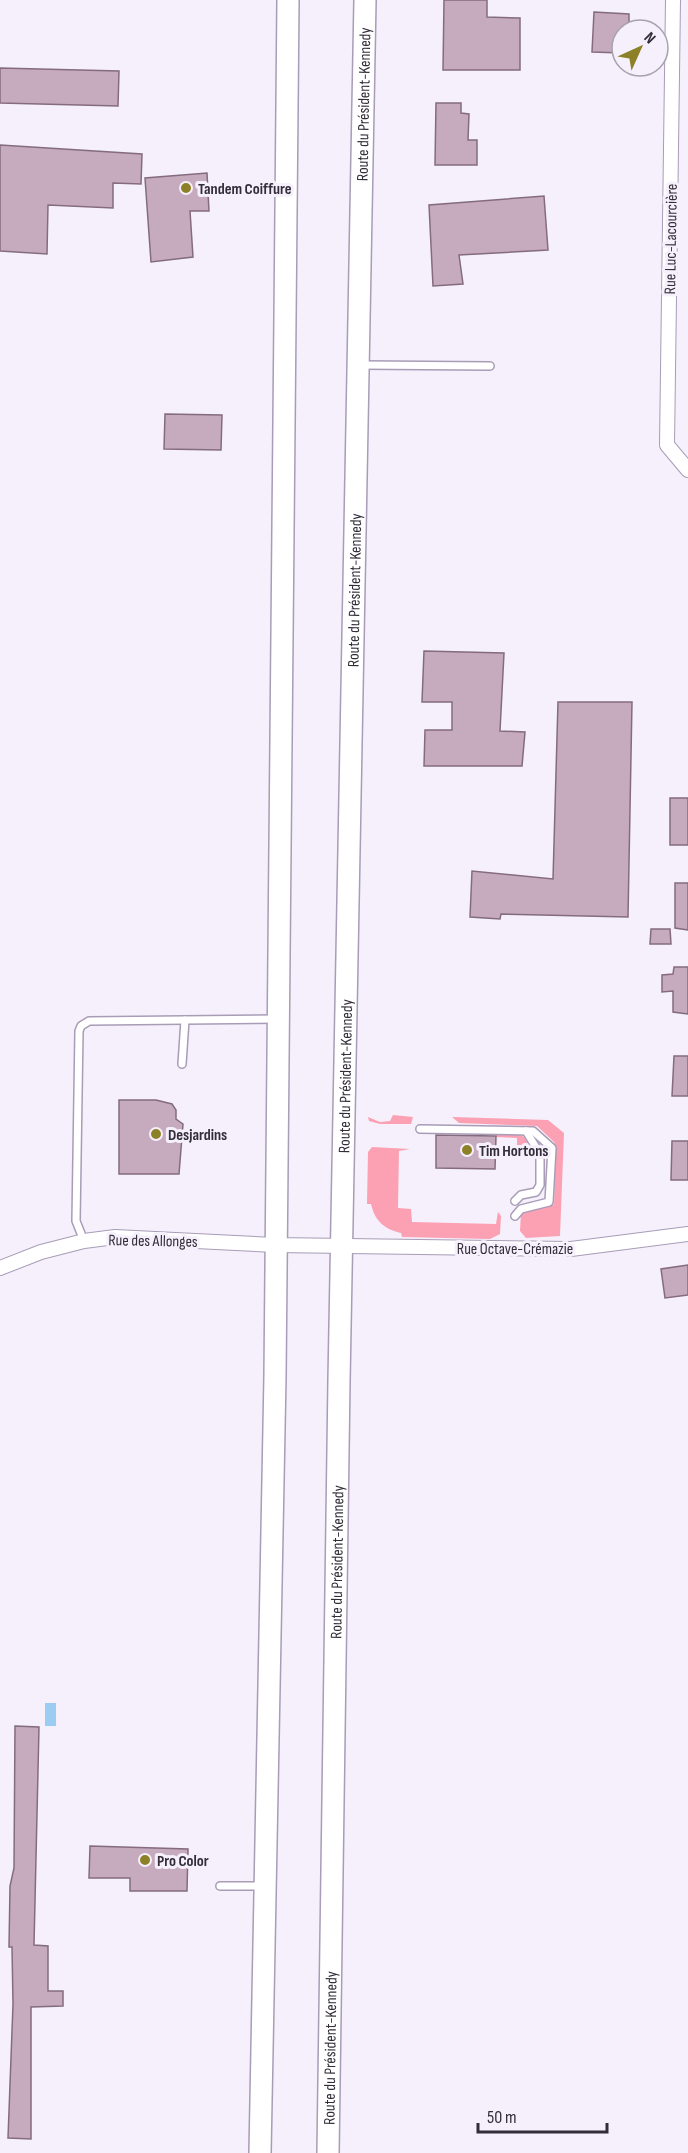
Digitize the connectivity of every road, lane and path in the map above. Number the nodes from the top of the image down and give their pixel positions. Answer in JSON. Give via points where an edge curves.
{"nodes":[{"id":1,"x":288,"y":0,"type":"edge"},
{"id":2,"x":365,"y":0,"type":"edge"},
{"id":3,"x":673,"y":0,"type":"edge"},
{"id":4,"x":358,"y":365,"type":"junction"},
{"id":5,"x":490,"y":366,"type":"dead end"},
{"id":6,"x":688,"y":470,"type":"edge"},
{"id":7,"x":278,"y":1019,"type":"junction"},
{"id":8,"x":185,"y":1020,"type":"junction"},
{"id":9,"x":182,"y":1064,"type":"dead end"},
{"id":10,"x":420,"y":1129,"type":"dead end"},
{"id":11,"x":526,"y":1131,"type":"junction"},
{"id":12,"x":515,"y":1201,"type":"dead end"},
{"id":13,"x":514,"y":1216,"type":"dead end"},
{"id":14,"x":688,"y":1234,"type":"edge"},
{"id":15,"x":84,"y":1241,"type":"junction"},
{"id":16,"x":275,"y":1245,"type":"junction"},
{"id":17,"x":341,"y":1246,"type":"junction"},
{"id":18,"x":0,"y":1268,"type":"edge"},
{"id":19,"x":220,"y":1886,"type":"dead end"},
{"id":20,"x":265,"y":1886,"type":"junction"},
{"id":21,"x":260,"y":2153,"type":"edge"},
{"id":22,"x":328,"y":2153,"type":"edge"}],
"edges":[{"from":1,"to":7,"type":"main road"},
{"from":2,"to":4,"type":"main road","name":"Route du Président-Kennedy"},
{"from":3,"to":6,"type":"street","name":"Rue Luc-Lacourcière","via":[[667,445]]},
{"from":4,"to":5,"type":"lane"},
{"from":4,"to":17,"type":"main road","name":"Route du Président-Kennedy"},
{"from":7,"to":8,"type":"lane"},
{"from":7,"to":16,"type":"main road"},
{"from":8,"to":9,"type":"lane"},
{"from":8,"to":15,"type":"lane","via":[[89,1021],[81,1026],[76,1221]]},
{"from":10,"to":11,"type":"lane"},
{"from":11,"to":12,"type":"lane","via":[[540,1154],[540,1185],[537,1192],[521,1195]]},
{"from":11,"to":13,"type":"lane","via":[[539,1135],[552,1148],[551,1198],[544,1204],[521,1209]]},
{"from":14,"to":17,"type":"street","name":"Rue Octave-Crémazie","via":[[571,1249]]},
{"from":15,"to":16,"type":"street","name":"Rue des Allonges","via":[[116,1237]]},
{"from":15,"to":18,"type":"street","name":"Rue des Allonges"},
{"from":16,"to":17,"type":"street","name":"Rue Octave-Crémazie"},
{"from":16,"to":20,"type":"main road"},
{"from":17,"to":22,"type":"main road","name":"Route du Président-Kennedy"},
{"from":19,"to":20,"type":"lane"},
{"from":20,"to":21,"type":"main road"}]}
